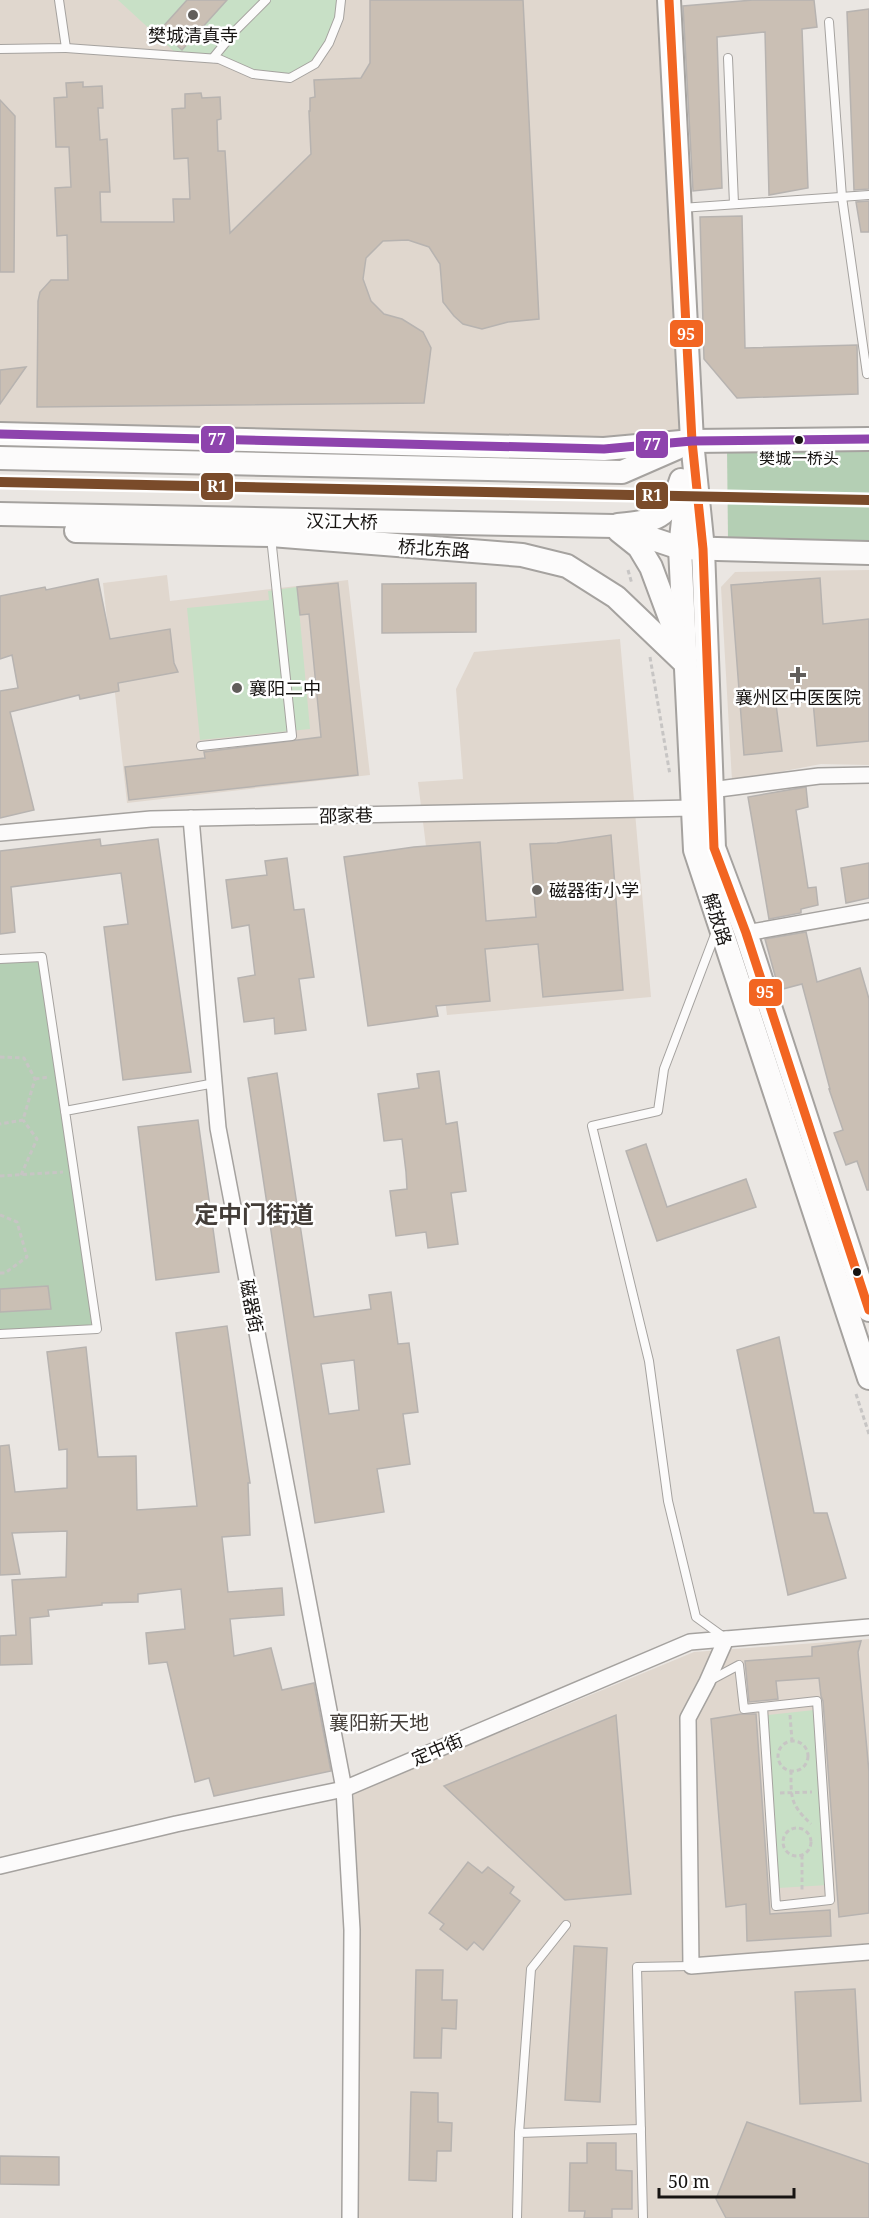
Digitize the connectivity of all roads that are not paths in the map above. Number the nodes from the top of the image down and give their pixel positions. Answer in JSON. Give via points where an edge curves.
{"nodes":[{"id":1,"x":59,"y":0,"type":"edge"},
{"id":2,"x":266,"y":0,"type":"edge"},
{"id":3,"x":341,"y":0,"type":"edge"},
{"id":4,"x":669,"y":0,"type":"edge"},
{"id":5,"x":829,"y":22,"type":"dead end"},
{"id":6,"x":66,"y":48,"type":"junction"},
{"id":7,"x":0,"y":49,"type":"edge"},
{"id":8,"x":213,"y":58,"type":"junction"},
{"id":9,"x":728,"y":58,"type":"dead end"},
{"id":10,"x":869,"y":195,"type":"edge"},
{"id":11,"x":842,"y":197,"type":"junction"},
{"id":12,"x":734,"y":204,"type":"junction"},
{"id":13,"x":680,"y":208,"type":"junction"},
{"id":14,"x":867,"y":374,"type":"dead end"},
{"id":15,"x":0,"y":434,"type":"edge"},
{"id":16,"x":869,"y":439,"type":"edge"},
{"id":17,"x":692,"y":441,"type":"junction"},
{"id":18,"x":0,"y":458,"type":"edge"},
{"id":19,"x":0,"y":514,"type":"edge"},
{"id":20,"x":614,"y":526,"type":"junction"},
{"id":21,"x":0,"y":530,"type":"edge"},
{"id":22,"x":271,"y":535,"type":"junction"},
{"id":23,"x":680,"y":548,"type":"junction"},
{"id":24,"x":703,"y":549,"type":"junction"},
{"id":25,"x":869,"y":553,"type":"edge"},
{"id":26,"x":686,"y":664,"type":"junction"},
{"id":27,"x":201,"y":746,"type":"dead end"},
{"id":28,"x":869,"y":775,"type":"edge"},
{"id":29,"x":711,"y":790,"type":"junction"},
{"id":30,"x":693,"y":808,"type":"junction"},
{"id":31,"x":191,"y":818,"type":"junction"},
{"id":32,"x":0,"y":833,"type":"edge"},
{"id":33,"x":869,"y":911,"type":"edge"},
{"id":34,"x":720,"y":922,"type":"junction"},
{"id":35,"x":746,"y":933,"type":"junction"},
{"id":36,"x":0,"y":959,"type":"edge"},
{"id":37,"x":214,"y":1083,"type":"junction"},
{"id":38,"x":65,"y":1111,"type":"junction"},
{"id":39,"x":869,"y":1310,"type":"edge"},
{"id":40,"x":0,"y":1334,"type":"edge"},
{"id":41,"x":869,"y":1378,"type":"edge"},
{"id":42,"x":869,"y":1627,"type":"edge"},
{"id":43,"x":726,"y":1639,"type":"junction"},
{"id":44,"x":707,"y":1682,"type":"junction"},
{"id":45,"x":763,"y":1707,"type":"junction"},
{"id":46,"x":344,"y":1789,"type":"junction"},
{"id":47,"x":0,"y":1866,"type":"edge"},
{"id":48,"x":566,"y":1925,"type":"dead end"},
{"id":49,"x":869,"y":1952,"type":"edge"},
{"id":50,"x":691,"y":1965,"type":"junction"},
{"id":51,"x":640,"y":2129,"type":"junction"},
{"id":52,"x":519,"y":2133,"type":"junction"},
{"id":53,"x":350,"y":2218,"type":"edge"},
{"id":54,"x":517,"y":2218,"type":"edge"},
{"id":55,"x":643,"y":2218,"type":"edge"}],
"edges":[{"from":1,"to":6,"type":"lane"},
{"from":2,"to":8,"type":"lane"},
{"from":3,"to":8,"type":"lane","via":[[339,18],[315,64],[290,78],[253,74]]},
{"from":4,"to":13,"type":"main road","name":"解放路"},
{"from":5,"to":11,"type":"lane"},
{"from":6,"to":7,"type":"lane"},
{"from":6,"to":8,"type":"lane"},
{"from":9,"to":12,"type":"lane"},
{"from":10,"to":11,"type":"lane"},
{"from":11,"to":12,"type":"lane"},
{"from":11,"to":14,"type":"lane"},
{"from":12,"to":13,"type":"lane"},
{"from":13,"to":17,"type":"main road","name":"解放路"},
{"from":15,"to":17,"type":"main road","via":[[604,449]]},
{"from":16,"to":17,"type":"main road"},
{"from":17,"to":18,"type":"main road","via":[[622,472]]},
{"from":17,"to":20,"type":"main road","via":[[675,501],[647,522]]},
{"from":17,"to":23,"type":"main road","name":"解放路"},
{"from":17,"to":24,"type":"main road","name":"解放路"},
{"from":19,"to":20,"type":"main road","name":"汉江大桥"},
{"from":20,"to":23,"type":"main road","name":"汉江大桥"},
{"from":20,"to":26,"type":"main road","via":[[639,548],[651,567]]},
{"from":21,"to":22,"type":"main road","name":"桥北东路"},
{"from":22,"to":26,"type":"main road","name":"桥北东路","via":[[522,555],[567,566],[616,597]]},
{"from":22,"to":27,"type":"lane","via":[[292,736]]},
{"from":23,"to":24,"type":"main road"},
{"from":23,"to":26,"type":"main road","name":"解放路"},
{"from":24,"to":25,"type":"main road"},
{"from":24,"to":29,"type":"main road","name":"解放路"},
{"from":26,"to":30,"type":"main road","name":"解放路"},
{"from":28,"to":29,"type":"street","via":[[819,776]]},
{"from":29,"to":35,"type":"main road","name":"解放路","via":[[714,848]]},
{"from":30,"to":31,"type":"street","name":"邵家巷"},
{"from":30,"to":34,"type":"main road","name":"解放路","via":[[695,850]]},
{"from":31,"to":32,"type":"street","name":"邵家巷"},
{"from":31,"to":37,"type":"street","name":"磁器街"},
{"from":33,"to":35,"type":"street"},
{"from":34,"to":41,"type":"main road","name":"解放路"},
{"from":34,"to":43,"type":"lane","via":[[664,1069],[658,1112],[592,1126],[649,1360],[668,1501],[696,1617]]},
{"from":35,"to":39,"type":"main road","name":"解放路"},
{"from":36,"to":38,"type":"lane","via":[[42,957]]},
{"from":37,"to":38,"type":"lane"},
{"from":37,"to":46,"type":"street","name":"磁器街","via":[[218,1128]]},
{"from":38,"to":40,"type":"lane","via":[[98,1329]]},
{"from":42,"to":43,"type":"street","name":"定中街"},
{"from":43,"to":44,"type":"street"},
{"from":43,"to":46,"type":"street","name":"定中街","via":[[690,1642]]},
{"from":44,"to":45,"type":"lane","via":[[739,1665],[744,1709]]},
{"from":44,"to":50,"type":"street","via":[[688,1718]]},
{"from":45,"to":45,"type":"lane","via":[[776,1906],[830,1900],[817,1701]]},
{"from":46,"to":47,"type":"street","name":"定中街"},
{"from":46,"to":53,"type":"street","name":"磁器街","via":[[352,1930]]},
{"from":48,"to":52,"type":"lane","via":[[531,1969]]},
{"from":49,"to":50,"type":"street"},
{"from":50,"to":51,"type":"lane","via":[[637,1967]]},
{"from":51,"to":52,"type":"lane"},
{"from":51,"to":55,"type":"lane"},
{"from":52,"to":54,"type":"lane"}]}
